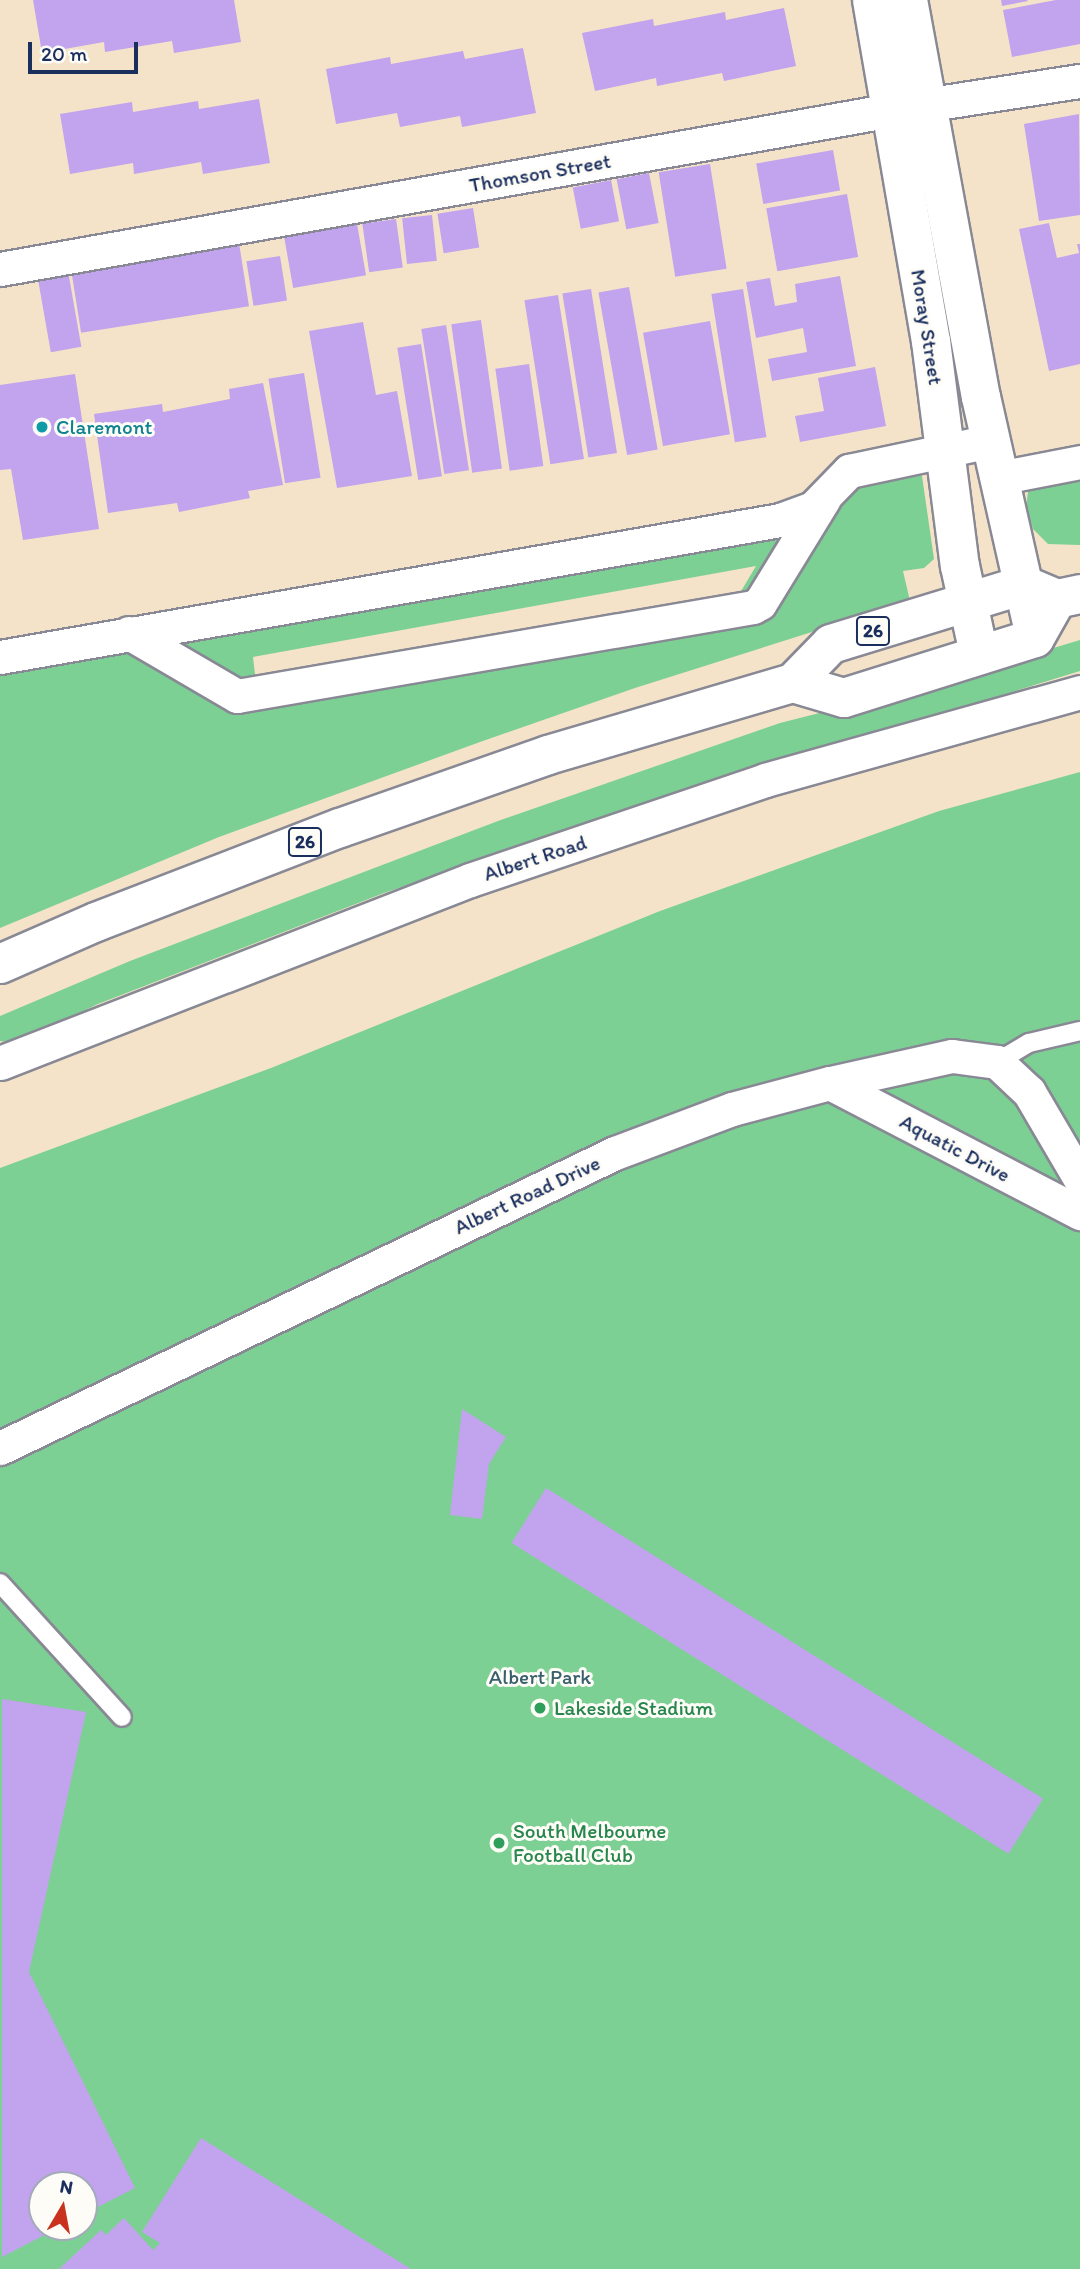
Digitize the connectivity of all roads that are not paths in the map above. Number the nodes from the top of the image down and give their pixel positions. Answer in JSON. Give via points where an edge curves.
{"nodes":[{"id":1,"x":872,"y":0,"type":"edge"},
{"id":2,"x":908,"y":0,"type":"edge"},
{"id":3,"x":1080,"y":81,"type":"edge"},
{"id":4,"x":909,"y":108,"type":"junction"},
{"id":5,"x":0,"y":269,"type":"edge"},
{"id":6,"x":990,"y":441,"type":"junction"},
{"id":7,"x":945,"y":452,"type":"junction"},
{"id":8,"x":1080,"y":462,"type":"edge"},
{"id":9,"x":998,"y":478,"type":"junction"},
{"id":10,"x":824,"y":498,"type":"junction"},
{"id":11,"x":1054,"y":592,"type":"edge"},
{"id":12,"x":967,"y":602,"type":"junction"},
{"id":13,"x":129,"y":633,"type":"junction"},
{"id":14,"x":979,"y":654,"type":"junction"},
{"id":15,"x":0,"y":657,"type":"edge"},
{"id":16,"x":793,"y":682,"type":"junction"},
{"id":17,"x":1080,"y":691,"type":"edge"},
{"id":18,"x":0,"y":964,"type":"edge"},
{"id":19,"x":1080,"y":1031,"type":"edge"},
{"id":20,"x":997,"y":1062,"type":"junction"},
{"id":21,"x":1,"y":1064,"type":"edge"},
{"id":22,"x":830,"y":1083,"type":"junction"},
{"id":23,"x":1080,"y":1179,"type":"edge"},
{"id":24,"x":1080,"y":1213,"type":"edge"},
{"id":25,"x":0,"y":1448,"type":"edge"},
{"id":26,"x":0,"y":1583,"type":"edge"},
{"id":27,"x":122,"y":1717,"type":"dead end"}],
"edges":[{"from":1,"to":4,"type":"main road","name":"Moray Street"},
{"from":2,"to":4,"type":"main road","name":"Moray Street"},
{"from":3,"to":4,"type":"street","name":"Thomson Street"},
{"from":4,"to":5,"type":"street","name":"Thomson Street"},
{"from":4,"to":6,"type":"main road","name":"Moray Street"},
{"from":4,"to":7,"type":"main road","name":"Moray Street"},
{"from":6,"to":7,"type":"street"},
{"from":6,"to":9,"type":"main road","name":"Moray Street"},
{"from":7,"to":10,"type":"street","via":[[849,471]]},
{"from":7,"to":12,"type":"main road","name":"Moray Street"},
{"from":8,"to":9,"type":"street"},
{"from":9,"to":11,"type":"main road","name":"Moray Street"},
{"from":10,"to":13,"type":"street","via":[[801,514],[780,520]]},
{"from":10,"to":13,"type":"street","via":[[760,603],[753,607],[237,696]]},
{"from":11,"to":12,"type":"main road","number":"26"},
{"from":11,"to":14,"type":"main road","via":[[1035,638]]},
{"from":12,"to":14,"type":"main road","name":"Moray Street"},
{"from":12,"to":16,"type":"main road","number":"26","via":[[831,644]]},
{"from":13,"to":15,"type":"street"},
{"from":14,"to":16,"type":"main road","via":[[844,698]]},
{"from":16,"to":18,"type":"main road","number":"26","via":[[548,755],[340,828]]},
{"from":17,"to":21,"type":"street","name":"Albert Road","via":[[765,780],[470,880]]},
{"from":19,"to":20,"type":"lane","via":[[1029,1043]]},
{"from":20,"to":22,"type":"street","name":"Albert Road Drive","via":[[952,1056]]},
{"from":20,"to":23,"type":"street","via":[[1028,1092]]},
{"from":22,"to":24,"type":"street","name":"Aquatic Drive"},
{"from":22,"to":25,"type":"street","name":"Albert Road Drive","via":[[732,1109],[615,1153]]},
{"from":26,"to":27,"type":"lane"}]}
